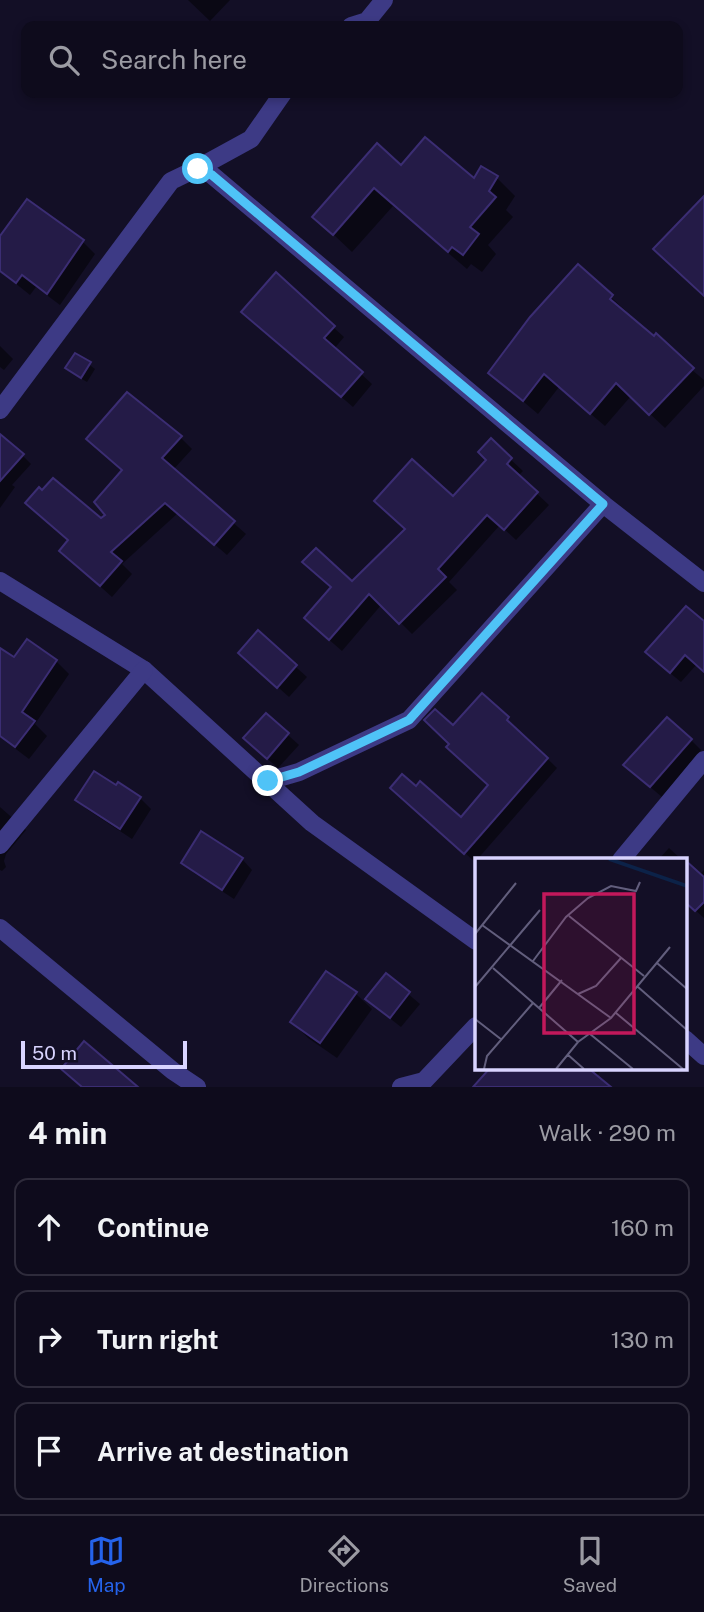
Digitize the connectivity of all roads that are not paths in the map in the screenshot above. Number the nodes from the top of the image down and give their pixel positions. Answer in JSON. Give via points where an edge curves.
{"nodes":[{"id":1,"x":384,"y":0,"type":"edge"},
{"id":2,"x":367,"y":21,"type":"edge"},
{"id":3,"x":280,"y":98,"type":"edge"},
{"id":4,"x":198,"y":169,"type":"junction"},
{"id":5,"x":0,"y":410,"type":"edge"},
{"id":6,"x":603,"y":504,"type":"junction"},
{"id":7,"x":0,"y":581,"type":"edge"},
{"id":8,"x":704,"y":583,"type":"edge"},
{"id":9,"x":144,"y":670,"type":"junction"},
{"id":10,"x":704,"y":760,"type":"edge"},
{"id":11,"x":268,"y":781,"type":"junction"},
{"id":12,"x":0,"y":845,"type":"edge"},
{"id":13,"x":622,"y":858,"type":"edge"},
{"id":14,"x":0,"y":928,"type":"edge"},
{"id":15,"x":475,"y":940,"type":"edge"},
{"id":16,"x":475,"y":1028,"type":"edge"},
{"id":17,"x":686,"y":1041,"type":"edge"},
{"id":18,"x":704,"y":1056,"type":"edge"},
{"id":19,"x":197,"y":1087,"type":"edge"},
{"id":20,"x":401,"y":1087,"type":"edge"}],
"edges":[{"from":1,"to":2,"type":"street"},
{"from":3,"to":4,"type":"street","via":[[251,139]]},
{"from":4,"to":5,"type":"street","via":[[171,181]]},
{"from":4,"to":6,"type":"street","via":[[212,175]]},
{"from":6,"to":8,"type":"street"},
{"from":6,"to":11,"type":"street","via":[[409,720],[299,772]]},
{"from":7,"to":9,"type":"street"},
{"from":9,"to":11,"type":"street"},
{"from":9,"to":12,"type":"street"},
{"from":10,"to":13,"type":"street"},
{"from":11,"to":15,"type":"street","via":[[312,823]]},
{"from":14,"to":19,"type":"street"},
{"from":16,"to":20,"type":"street","via":[[424,1081]]},
{"from":17,"to":18,"type":"street"}]}
